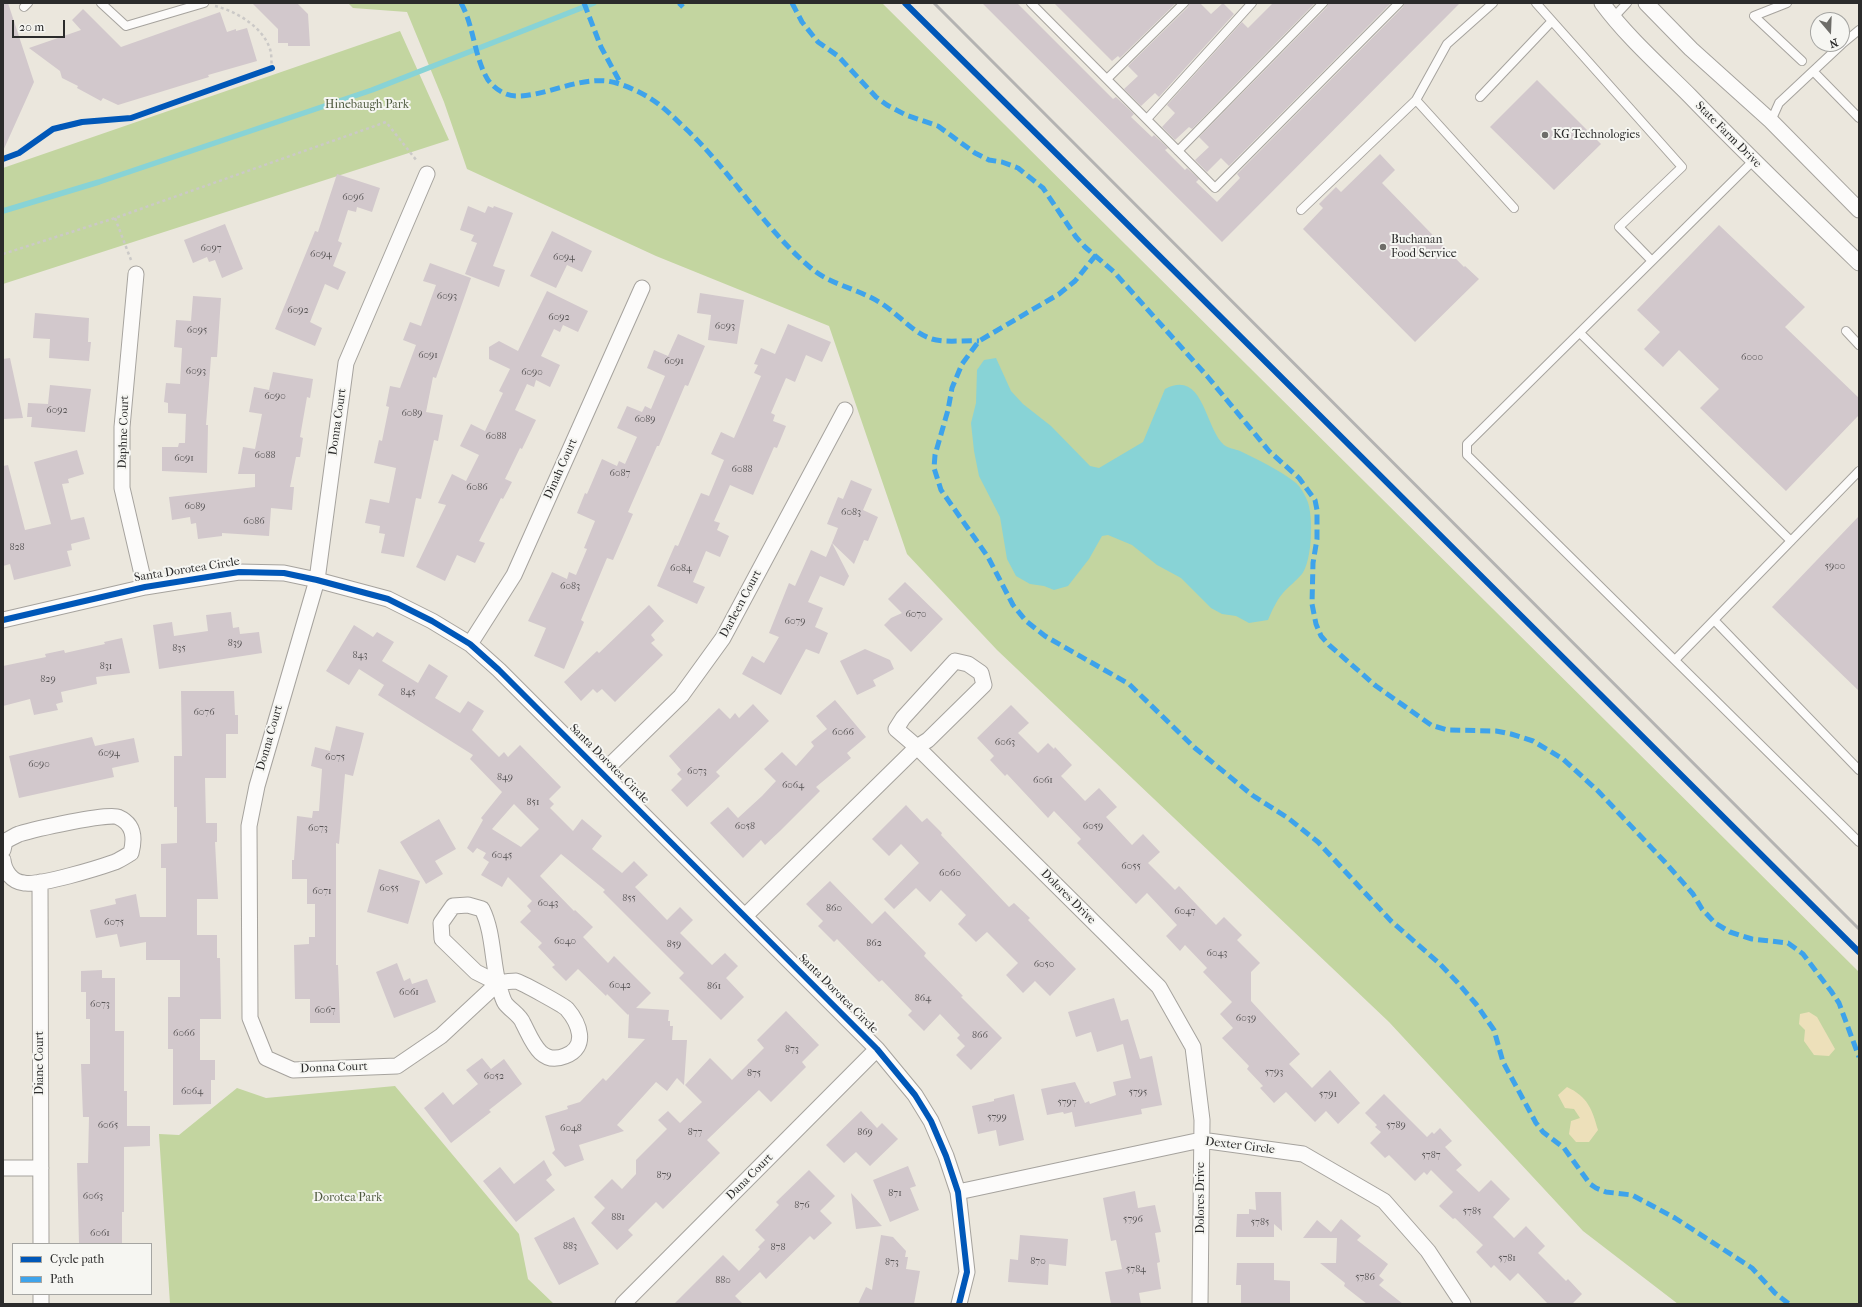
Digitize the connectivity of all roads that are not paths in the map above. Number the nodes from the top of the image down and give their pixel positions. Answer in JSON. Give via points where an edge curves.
{"nodes":[{"id":1,"x":100,"y":3,"type":"edge"},
{"id":2,"x":204,"y":3,"type":"edge"},
{"id":3,"x":1031,"y":3,"type":"edge"},
{"id":4,"x":1184,"y":3,"type":"edge"},
{"id":5,"x":1252,"y":3,"type":"edge"},
{"id":6,"x":1323,"y":3,"type":"edge"},
{"id":7,"x":1399,"y":3,"type":"edge"},
{"id":8,"x":1493,"y":3,"type":"edge"},
{"id":9,"x":1536,"y":3,"type":"edge"},
{"id":10,"x":1602,"y":3,"type":"edge"},
{"id":11,"x":1627,"y":3,"type":"edge"},
{"id":12,"x":1646,"y":3,"type":"edge"},
{"id":13,"x":1787,"y":3,"type":"edge"},
{"id":14,"x":1613,"y":18,"type":"junction"},
{"id":15,"x":1552,"y":21,"type":"junction"},
{"id":16,"x":1859,"y":30,"type":"edge"},
{"id":17,"x":1850,"y":37,"type":"edge"},
{"id":18,"x":1833,"y":52,"type":"edge"},
{"id":19,"x":1802,"y":61,"type":"dead end"},
{"id":20,"x":1813,"y":71,"type":"junction"},
{"id":21,"x":1107,"y":79,"type":"junction"},
{"id":22,"x":1480,"y":97,"type":"dead end"},
{"id":23,"x":1416,"y":100,"type":"junction"},
{"id":24,"x":1859,"y":118,"type":"edge"},
{"id":25,"x":1147,"y":119,"type":"junction"},
{"id":26,"x":1771,"y":121,"type":"junction"},
{"id":27,"x":1178,"y":151,"type":"junction"},
{"id":28,"x":1753,"y":161,"type":"junction"},
{"id":29,"x":427,"y":174,"type":"road end"},
{"id":30,"x":1514,"y":208,"type":"dead end"},
{"id":31,"x":1301,"y":210,"type":"dead end"},
{"id":32,"x":1859,"y":210,"type":"edge"},
{"id":33,"x":1652,"y":261,"type":"junction"},
{"id":34,"x":1859,"y":263,"type":"edge"},
{"id":35,"x":136,"y":274,"type":"road end"},
{"id":36,"x":642,"y":288,"type":"dead end"},
{"id":37,"x":1846,"y":331,"type":"dead end"},
{"id":38,"x":1580,"y":333,"type":"junction"},
{"id":39,"x":1859,"y":345,"type":"edge"},
{"id":40,"x":845,"y":410,"type":"dead end"},
{"id":41,"x":1859,"y":471,"type":"edge"},
{"id":42,"x":1791,"y":541,"type":"junction"},
{"id":43,"x":317,"y":580,"type":"junction"},
{"id":44,"x":145,"y":587,"type":"junction"},
{"id":45,"x":3,"y":620,"type":"edge"},
{"id":46,"x":1714,"y":620,"type":"junction"},
{"id":47,"x":470,"y":644,"type":"junction"},
{"id":48,"x":1675,"y":660,"type":"junction"},
{"id":49,"x":917,"y":746,"type":"junction"},
{"id":50,"x":1859,"y":770,"type":"edge"},
{"id":51,"x":602,"y":773,"type":"junction"},
{"id":52,"x":1859,"y":842,"type":"edge"},
{"id":53,"x":3,"y":850,"type":"edge"},
{"id":54,"x":3,"y":860,"type":"edge"},
{"id":55,"x":40,"y":882,"type":"junction"},
{"id":56,"x":745,"y":916,"type":"junction"},
{"id":57,"x":498,"y":983,"type":"junction"},
{"id":58,"x":877,"y":1049,"type":"junction"},
{"id":59,"x":1201,"y":1140,"type":"junction"},
{"id":60,"x":3,"y":1168,"type":"edge"},
{"id":61,"x":41,"y":1168,"type":"junction"},
{"id":62,"x":958,"y":1192,"type":"junction"},
{"id":63,"x":41,"y":1243,"type":"edge"},
{"id":64,"x":623,"y":1304,"type":"edge"},
{"id":65,"x":959,"y":1304,"type":"edge"},
{"id":66,"x":1200,"y":1304,"type":"edge"},
{"id":67,"x":1463,"y":1304,"type":"edge"}],
"edges":[{"from":1,"to":2,"type":"lane","via":[[126,26]]},
{"from":3,"to":21,"type":"lane"},
{"from":4,"to":21,"type":"lane"},
{"from":5,"to":25,"type":"lane"},
{"from":6,"to":27,"type":"lane"},
{"from":7,"to":27,"type":"lane","via":[[1215,188]]},
{"from":8,"to":23,"type":"lane","via":[[1447,44]]},
{"from":9,"to":15,"type":"lane"},
{"from":10,"to":14,"type":"street","name":"State Farm Drive"},
{"from":11,"to":14,"type":"lane"},
{"from":12,"to":26,"type":"street","via":[[1691,49]]},
{"from":13,"to":19,"type":"lane","via":[[1754,16]]},
{"from":14,"to":28,"type":"street","name":"State Farm Drive"},
{"from":15,"to":22,"type":"lane"},
{"from":15,"to":33,"type":"lane","via":[[1682,166],[1619,227]]},
{"from":16,"to":17,"type":"lane"},
{"from":18,"to":20,"type":"lane"},
{"from":20,"to":24,"type":"lane"},
{"from":20,"to":26,"type":"lane","via":[[1779,103]]},
{"from":21,"to":25,"type":"lane"},
{"from":23,"to":30,"type":"lane"},
{"from":23,"to":31,"type":"lane"},
{"from":25,"to":27,"type":"lane"},
{"from":26,"to":32,"type":"street"},
{"from":28,"to":33,"type":"lane"},
{"from":28,"to":34,"type":"street","name":"State Farm Drive"},
{"from":29,"to":43,"type":"street","name":"Donna Court","via":[[346,363]]},
{"from":33,"to":38,"type":"lane"},
{"from":35,"to":44,"type":"street","name":"Daphne Court","via":[[122,427],[122,488]]},
{"from":36,"to":47,"type":"street","name":"Dinah Court","via":[[514,575]]},
{"from":37,"to":39,"type":"lane"},
{"from":38,"to":42,"type":"lane"},
{"from":38,"to":48,"type":"lane","via":[[1467,444],[1467,455]]},
{"from":40,"to":51,"type":"street","name":"Darleen Court","via":[[723,638],[681,696]]},
{"from":41,"to":42,"type":"lane"},
{"from":42,"to":46,"type":"lane"},
{"from":43,"to":44,"type":"street","name":"Santa Dorotea Circle","via":[[284,573],[239,572]]},
{"from":43,"to":47,"type":"street","name":"Santa Dorotea Circle","via":[[388,599],[432,620]]},
{"from":43,"to":57,"type":"street","name":"Donna Court","via":[[257,786],[249,826],[250,1018],[266,1058],[294,1070],[397,1066],[441,1036]]},
{"from":44,"to":45,"type":"street","name":"Santa Dorotea Circle"},
{"from":46,"to":48,"type":"lane"},
{"from":46,"to":50,"type":"lane"},
{"from":47,"to":51,"type":"street","name":"Santa Dorotea Circle"},
{"from":48,"to":52,"type":"lane"},
{"from":49,"to":49,"type":"street","name":"Dolores Drive","via":[[928,740],[984,685],[981,673],[968,664],[955,661],[903,718],[896,729]]},
{"from":49,"to":56,"type":"street"},
{"from":49,"to":59,"type":"street","name":"Dolores Drive","via":[[1159,987],[1192,1047],[1202,1120]]},
{"from":51,"to":56,"type":"street","name":"Santa Dorotea Circle"},
{"from":53,"to":55,"type":"street","via":[[6,841],[20,834],[102,816],[117,816],[130,826],[135,840],[131,853],[117,862]]},
{"from":54,"to":55,"type":"street","via":[[9,876],[23,884]]},
{"from":55,"to":61,"type":"street","name":"Diane Court"},
{"from":56,"to":58,"type":"street","name":"Santa Dorotea Circle"},
{"from":57,"to":57,"type":"street","via":[[476,972],[442,939],[441,923],[453,906],[468,904],[482,909],[487,919]]},
{"from":57,"to":57,"type":"street","via":[[517,981],[566,1008],[579,1027],[580,1041],[575,1050],[565,1057],[552,1058],[538,1052],[523,1021],[505,1002]]},
{"from":58,"to":62,"type":"street","name":"Santa Dorotea Circle","via":[[915,1096],[930,1121],[946,1156]]},
{"from":58,"to":64,"type":"street","name":"Dana Court"},
{"from":59,"to":62,"type":"street","name":"Dexter Circle"},
{"from":59,"to":66,"type":"street","name":"Dolores Drive"},
{"from":59,"to":67,"type":"street","name":"Dexter Circle","via":[[1303,1154],[1384,1201],[1428,1251]]},
{"from":60,"to":61,"type":"street"},
{"from":61,"to":63,"type":"street","name":"Diane Court"},
{"from":62,"to":65,"type":"street","name":"Santa Dorotea Circle","via":[[966,1272]]}]}
